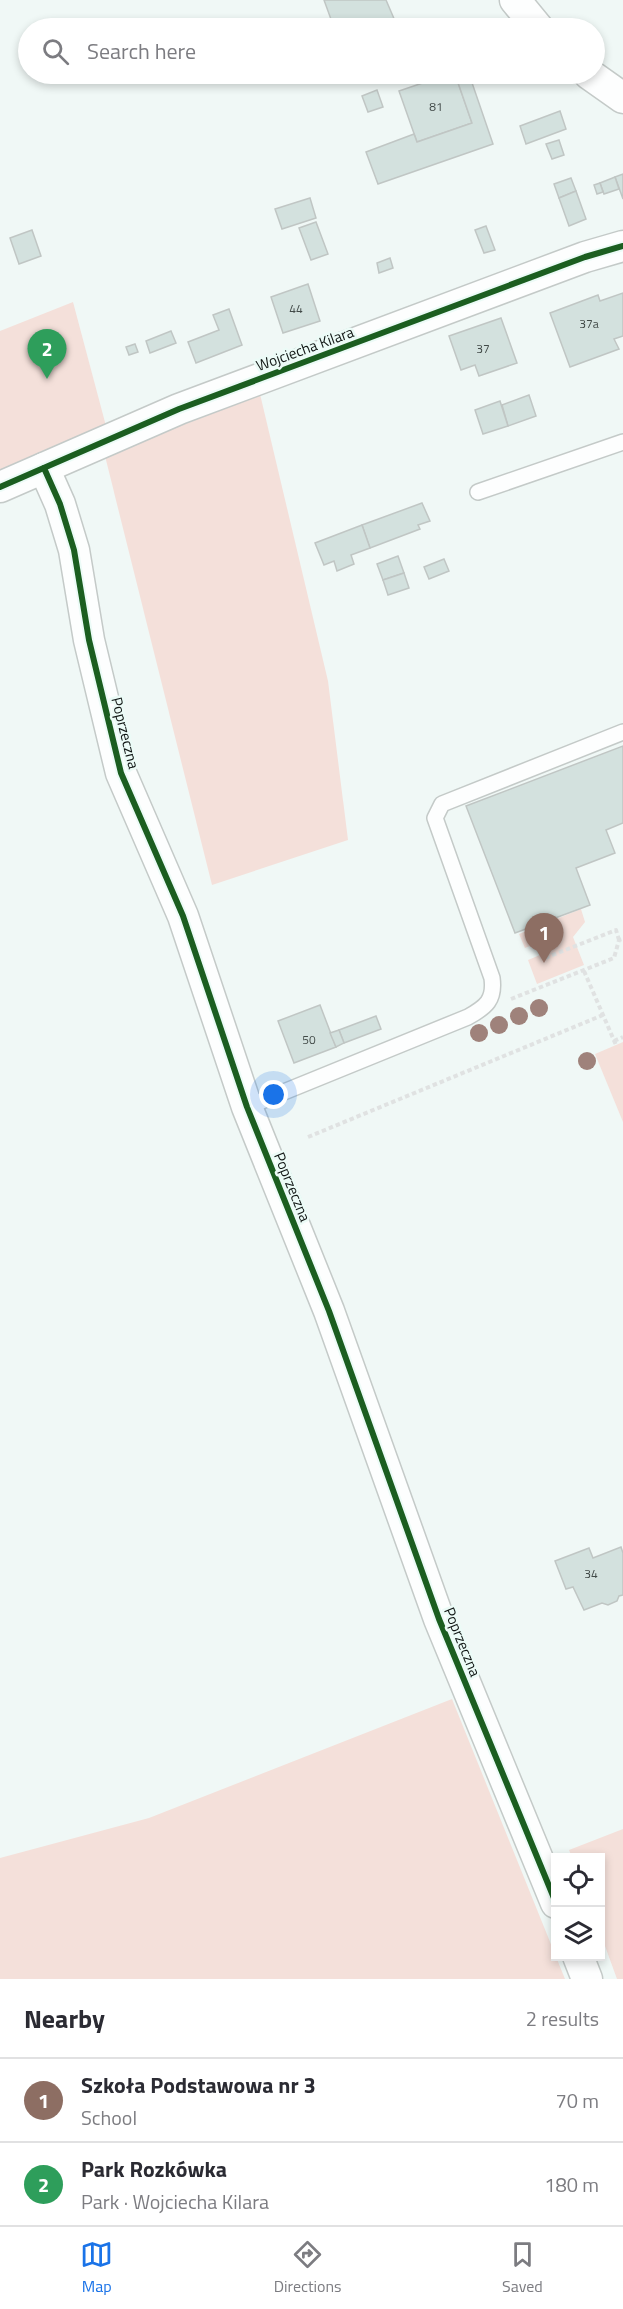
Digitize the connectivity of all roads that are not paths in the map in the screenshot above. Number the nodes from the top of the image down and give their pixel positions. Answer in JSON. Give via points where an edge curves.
{"nodes":[{"id":1,"x":515,"y":0,"type":"edge"},
{"id":2,"x":530,"y":18,"type":"edge"},
{"id":3,"x":604,"y":84,"type":"edge"},
{"id":4,"x":623,"y":98,"type":"edge"},
{"id":5,"x":623,"y":246,"type":"edge"},
{"id":6,"x":623,"y":442,"type":"edge"},
{"id":7,"x":44,"y":468,"type":"junction"},
{"id":8,"x":0,"y":487,"type":"edge"},
{"id":9,"x":478,"y":492,"type":"dead end"},
{"id":10,"x":623,"y":732,"type":"edge"},
{"id":11,"x":247,"y":1107,"type":"junction"},
{"id":12,"x":551,"y":1893,"type":"edge"},
{"id":13,"x":580,"y":1961,"type":"edge"},
{"id":14,"x":587,"y":1979,"type":"edge"}],
"edges":[{"from":1,"to":2,"type":"street"},
{"from":3,"to":4,"type":"street"},
{"from":5,"to":7,"type":"street","name":"Wojciecha Kilara","via":[[179,409]]},
{"from":6,"to":9,"type":"lane"},
{"from":7,"to":8,"type":"street","name":"Wojciecha Kilara"},
{"from":7,"to":11,"type":"street","name":"Poprzeczna","via":[[74,550],[89,639],[121,773],[183,916]]},
{"from":10,"to":11,"type":"lane","via":[[442,804],[435,818],[492,978],[491,1002],[468,1017]]},
{"from":11,"to":12,"type":"street","name":"Poprzeczna","via":[[329,1311],[439,1619]]},
{"from":13,"to":14,"type":"street"}]}
